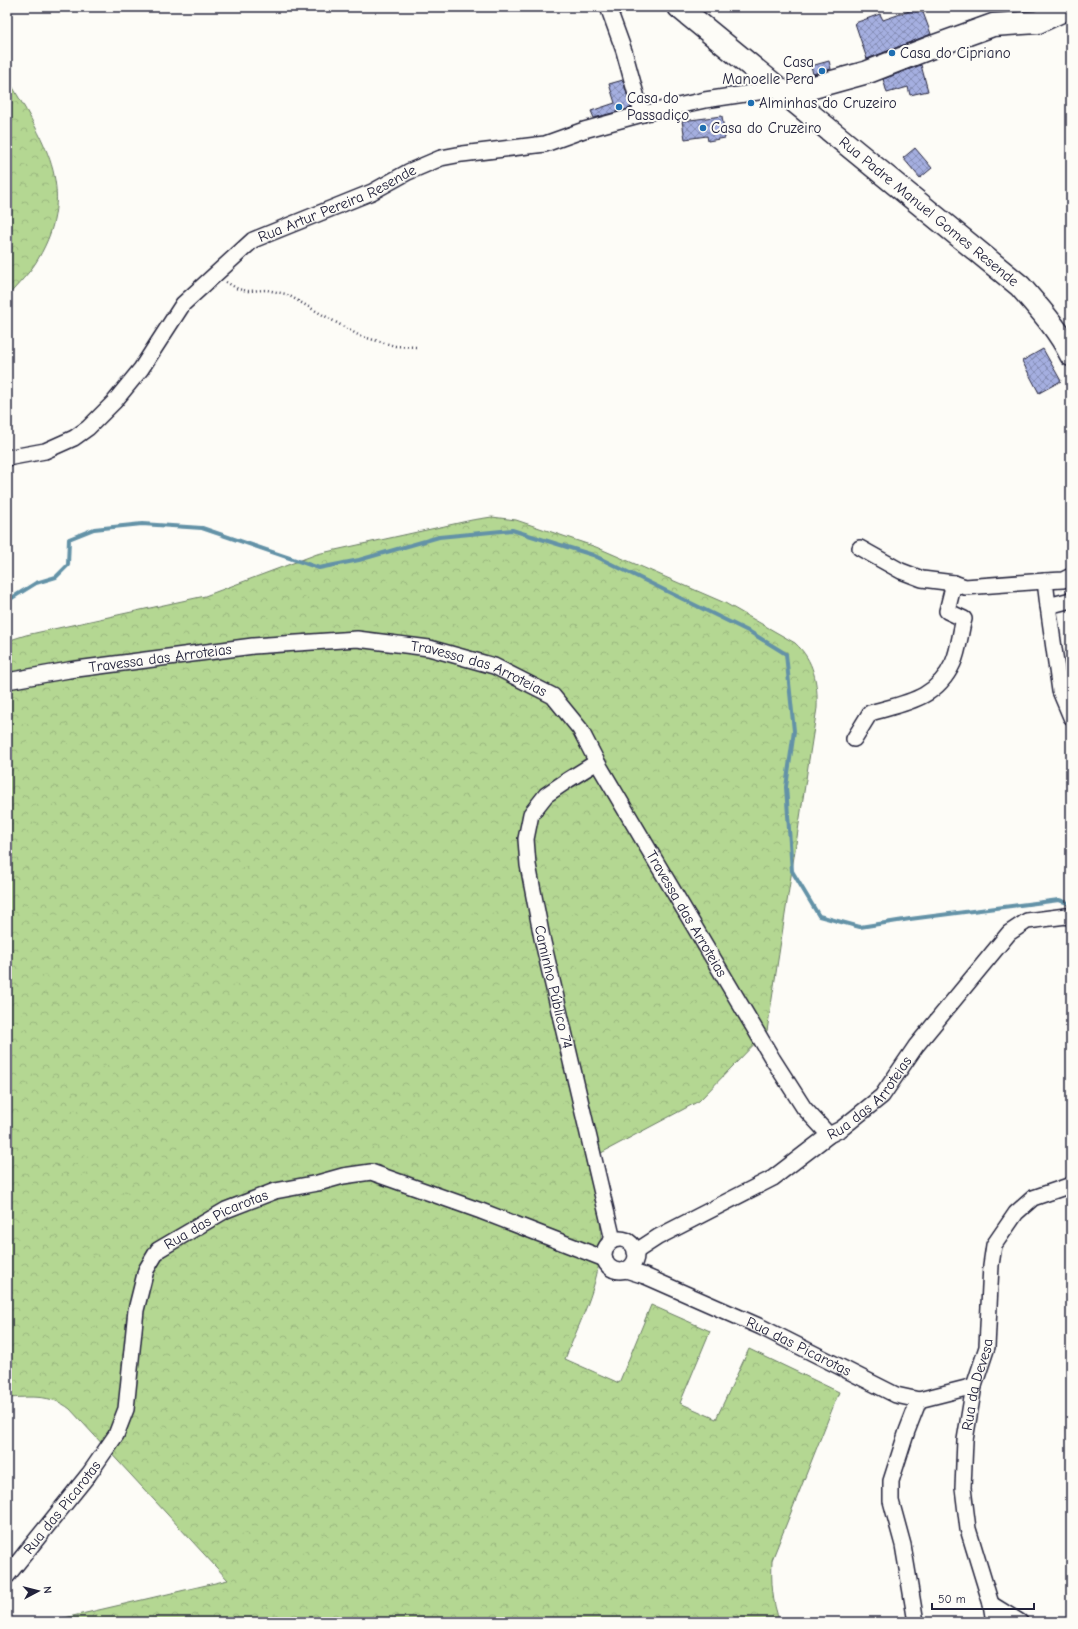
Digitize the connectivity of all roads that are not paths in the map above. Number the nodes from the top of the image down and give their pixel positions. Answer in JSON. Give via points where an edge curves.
{"nodes":[{"id":1,"x":608,"y":7,"type":"edge"},
{"id":2,"x":678,"y":7,"type":"edge"},
{"id":3,"x":1070,"y":7,"type":"edge"},
{"id":4,"x":769,"y":88,"type":"junction"},
{"id":5,"x":643,"y":114,"type":"junction"},
{"id":6,"x":1071,"y":355,"type":"edge"},
{"id":7,"x":7,"y":458,"type":"edge"},
{"id":8,"x":860,"y":548,"type":"dead end"},
{"id":9,"x":1071,"y":576,"type":"edge"},
{"id":10,"x":1044,"y":581,"type":"junction"},
{"id":11,"x":954,"y":583,"type":"junction"},
{"id":12,"x":1071,"y":600,"type":"edge"},
{"id":13,"x":1048,"y":606,"type":"junction"},
{"id":14,"x":7,"y":681,"type":"edge"},
{"id":15,"x":1071,"y":717,"type":"edge"},
{"id":16,"x":854,"y":739,"type":"dead end"},
{"id":17,"x":597,"y":762,"type":"junction"},
{"id":18,"x":1071,"y":918,"type":"edge"},
{"id":19,"x":829,"y":1135,"type":"junction"},
{"id":20,"x":1071,"y":1185,"type":"edge"},
{"id":21,"x":613,"y":1240,"type":"junction"},
{"id":22,"x":635,"y":1252,"type":"junction"},
{"id":23,"x":604,"y":1260,"type":"junction"},
{"id":24,"x":626,"y":1270,"type":"junction"},
{"id":25,"x":974,"y":1386,"type":"junction"},
{"id":26,"x":919,"y":1400,"type":"junction"},
{"id":27,"x":7,"y":1576,"type":"edge"},
{"id":28,"x":991,"y":1604,"type":"junction"},
{"id":29,"x":916,"y":1622,"type":"edge"},
{"id":30,"x":994,"y":1622,"type":"edge"},
{"id":31,"x":1020,"y":1622,"type":"edge"}],
"edges":[{"from":1,"to":5,"type":"street"},
{"from":2,"to":4,"type":"main road","name":"Rua Padre Manuel Gomes Resende"},
{"from":3,"to":4,"type":"main road","via":[[1038,22],[993,25],[868,72]]},
{"from":4,"to":5,"type":"street","name":"Rua Artur Pereira Resende"},
{"from":4,"to":6,"type":"main road","name":"Rua Padre Manuel Gomes Resende","via":[[1020,286],[1043,313]]},
{"from":5,"to":7,"type":"street","name":"Rua Artur Pereira Resende","via":[[545,144],[441,158],[408,172],[372,192],[253,240],[183,304],[141,369],[88,428],[74,438],[45,451]]},
{"from":8,"to":11,"type":"street","via":[[901,571],[922,579]]},
{"from":9,"to":10,"type":"street","via":[[1063,580]]},
{"from":10,"to":11,"type":"street","via":[[964,586]]},
{"from":10,"to":13,"type":"street"},
{"from":11,"to":16,"type":"street","via":[[947,611],[964,619],[953,663],[941,683],[919,698],[870,713]]},
{"from":12,"to":13,"type":"street"},
{"from":13,"to":15,"type":"street","via":[[1060,691]]},
{"from":14,"to":17,"type":"street","name":"Travessa das Arroteias","via":[[69,670],[253,646],[357,639],[429,648],[494,666],[552,696],[580,728]]},
{"from":17,"to":19,"type":"street","name":"Travessa das Arroteias","via":[[772,1058],[804,1108]]},
{"from":17,"to":21,"type":"street","name":"Caminho Público 74","via":[[546,795],[531,814],[526,839],[528,865],[542,938]]},
{"from":18,"to":19,"type":"street","name":"Rua das Arroteias","via":[[1066,916],[1027,921],[1009,933],[916,1046],[882,1096],[841,1129]]},
{"from":19,"to":22,"type":"street","name":"Rua das Arroteias","via":[[773,1178],[658,1237]]},
{"from":20,"to":25,"type":"street","name":"Rua da Devesa","via":[[1033,1198],[1016,1212],[994,1245],[987,1347]]},
{"from":21,"to":22,"type":"street","via":[[627,1241]]},
{"from":21,"to":23,"type":"street","via":[[605,1248]]},
{"from":22,"to":24,"type":"street","via":[[634,1261]]},
{"from":23,"to":24,"type":"street","via":[[613,1269]]},
{"from":23,"to":27,"type":"street","name":"Rua das Picarotas","via":[[481,1211],[371,1172],[275,1191],[226,1210],[158,1250],[146,1270],[136,1310],[126,1409],[116,1435],[89,1474]]},
{"from":24,"to":26,"type":"street","name":"Rua das Picarotas","via":[[761,1327],[896,1395]]},
{"from":25,"to":26,"type":"street","name":"Rua das Picarotas"},
{"from":25,"to":28,"type":"street","name":"Rua da Devesa","via":[[965,1440],[963,1488],[968,1529]]},
{"from":26,"to":29,"type":"street","via":[[891,1482],[891,1501],[903,1545]]},
{"from":28,"to":30,"type":"street","name":"Rua da Devesa"},
{"from":28,"to":31,"type":"street"}]}
